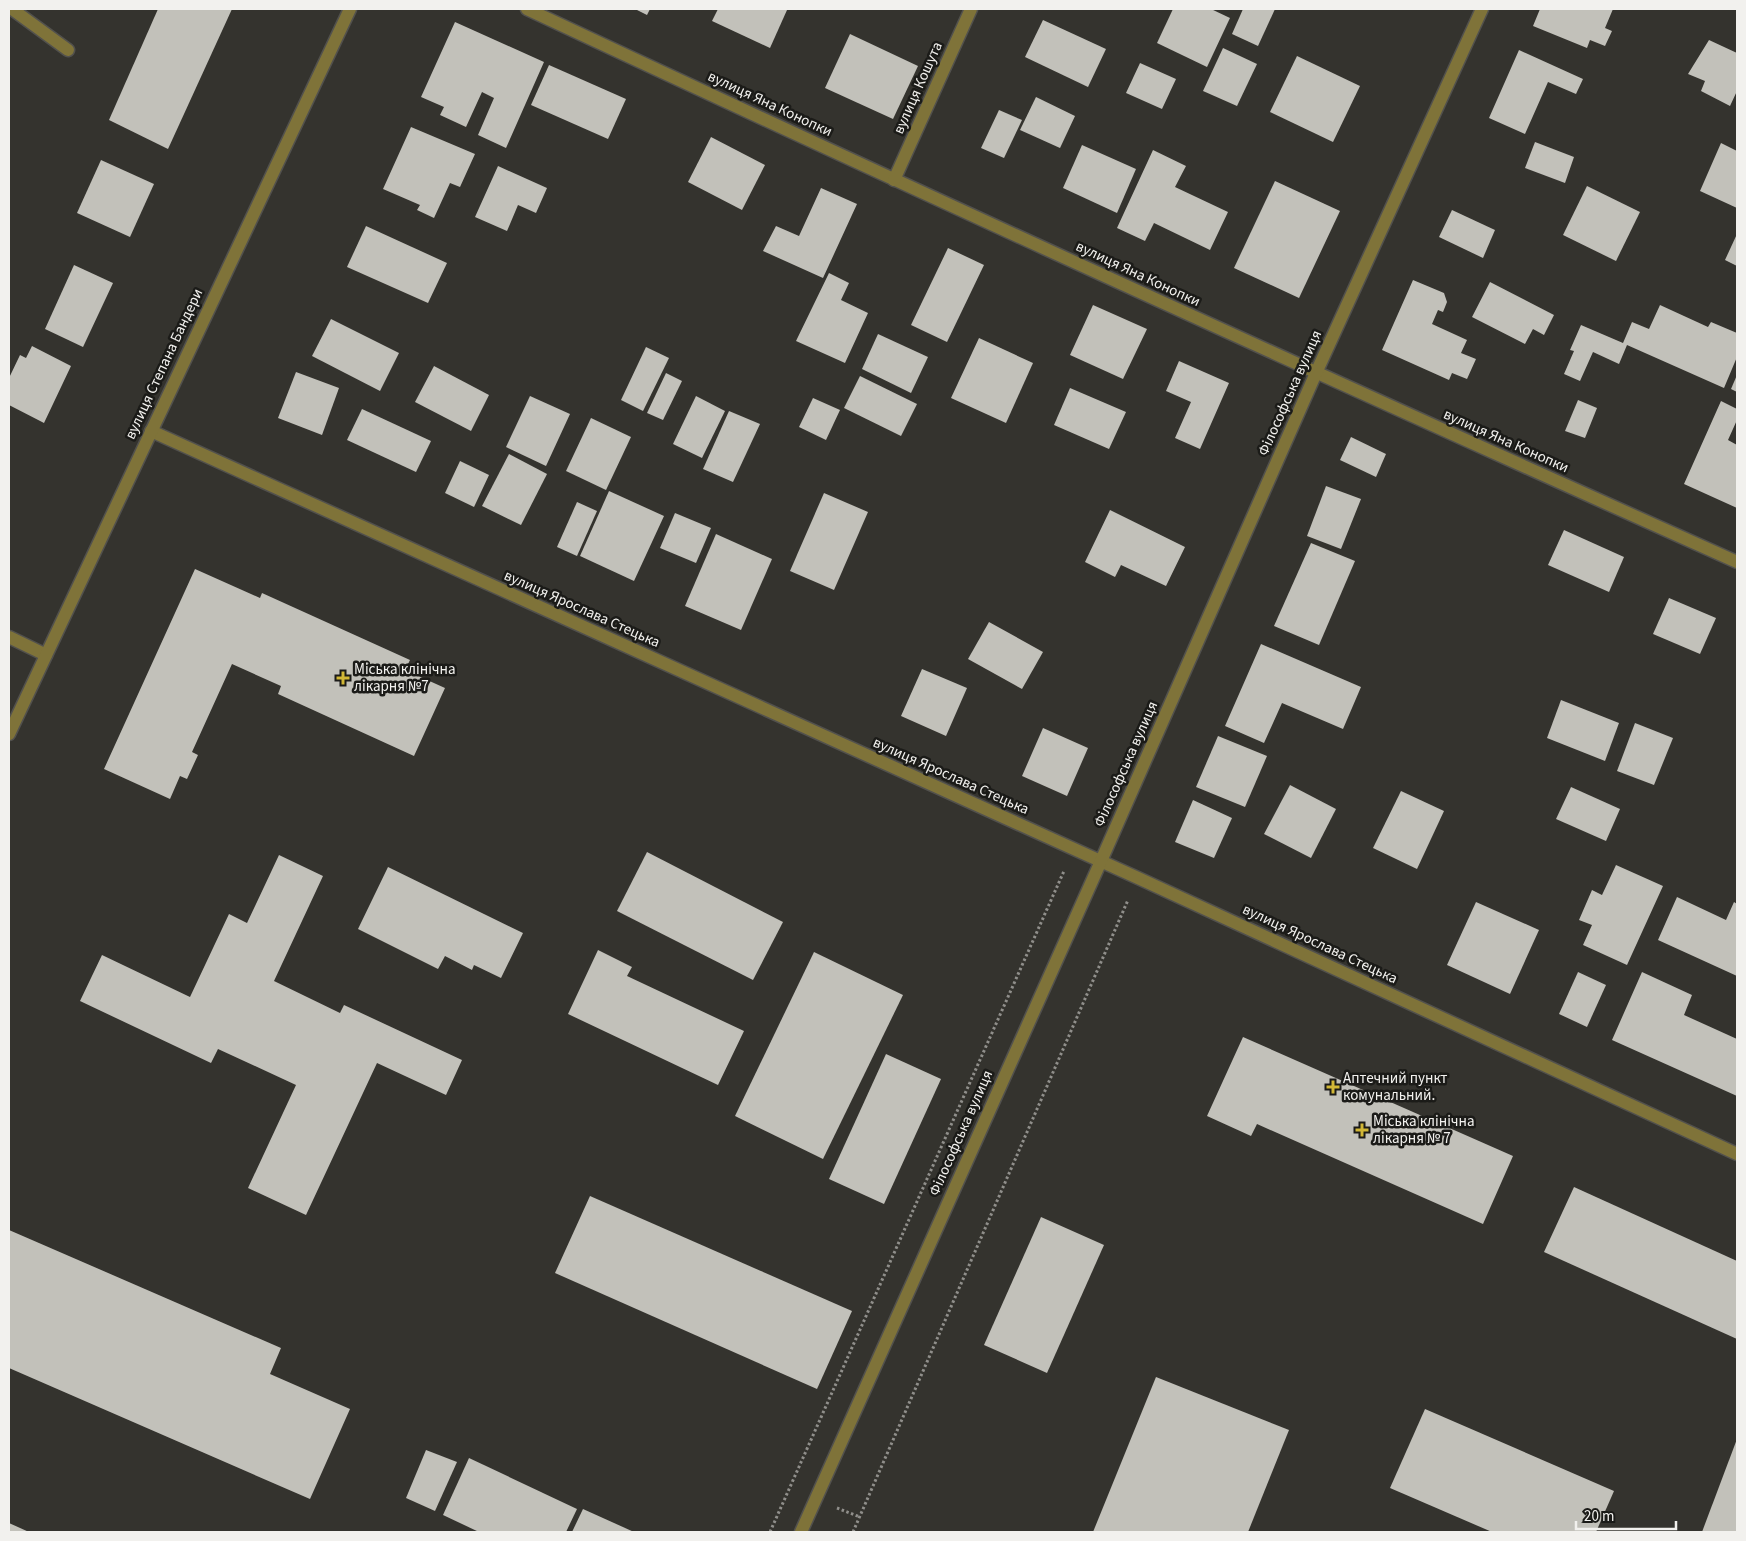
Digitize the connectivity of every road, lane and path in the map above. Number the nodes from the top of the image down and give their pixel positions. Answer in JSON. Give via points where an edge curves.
{"nodes":[{"id":1,"x":12,"y":9,"type":"edge"},
{"id":2,"x":350,"y":9,"type":"edge"},
{"id":3,"x":527,"y":9,"type":"edge"},
{"id":4,"x":971,"y":9,"type":"edge"},
{"id":5,"x":1482,"y":9,"type":"edge"},
{"id":6,"x":68,"y":50,"type":"dead end"},
{"id":7,"x":894,"y":180,"type":"junction"},
{"id":8,"x":1316,"y":373,"type":"junction"},
{"id":9,"x":150,"y":431,"type":"junction"},
{"id":10,"x":1737,"y":562,"type":"edge"},
{"id":11,"x":9,"y":637,"type":"edge"},
{"id":12,"x":46,"y":655,"type":"junction"},
{"id":13,"x":9,"y":734,"type":"edge"},
{"id":14,"x":1074,"y":849,"type":"junction"},
{"id":15,"x":1101,"y":862,"type":"junction"},
{"id":16,"x":1138,"y":878,"type":"junction"},
{"id":17,"x":1737,"y":1154,"type":"edge"},
{"id":18,"x":770,"y":1532,"type":"edge"},
{"id":19,"x":801,"y":1532,"type":"edge"},
{"id":20,"x":853,"y":1532,"type":"edge"}],
"edges":[{"from":1,"to":6,"type":"street"},
{"from":2,"to":9,"type":"street","name":"вулиця Степана Бандери"},
{"from":3,"to":7,"type":"street","name":"вулиця Яна Конопки"},
{"from":4,"to":7,"type":"street","name":"вулиця Кошута"},
{"from":5,"to":8,"type":"street","name":"Філософська вулиця"},
{"from":7,"to":8,"type":"street","name":"вулиця Яна Конопки"},
{"from":8,"to":10,"type":"street","name":"вулиця Яна Конопки"},
{"from":8,"to":15,"type":"street","name":"Філософська вулиця"},
{"from":9,"to":12,"type":"street","name":"вулиця Степана Бандери"},
{"from":9,"to":14,"type":"street","name":"вулиця Ярослава Стецька"},
{"from":11,"to":12,"type":"street"},
{"from":12,"to":13,"type":"street","name":"вулиця Степана Бандери"},
{"from":14,"to":15,"type":"street","name":"вулиця Ярослава Стецька"},
{"from":14,"to":18,"type":"path"},
{"from":15,"to":16,"type":"street","name":"вулиця Ярослава Стецька"},
{"from":15,"to":19,"type":"street","name":"Філософська вулиця"},
{"from":16,"to":17,"type":"street","name":"вулиця Ярослава Стецька"},
{"from":16,"to":20,"type":"path"}]}
